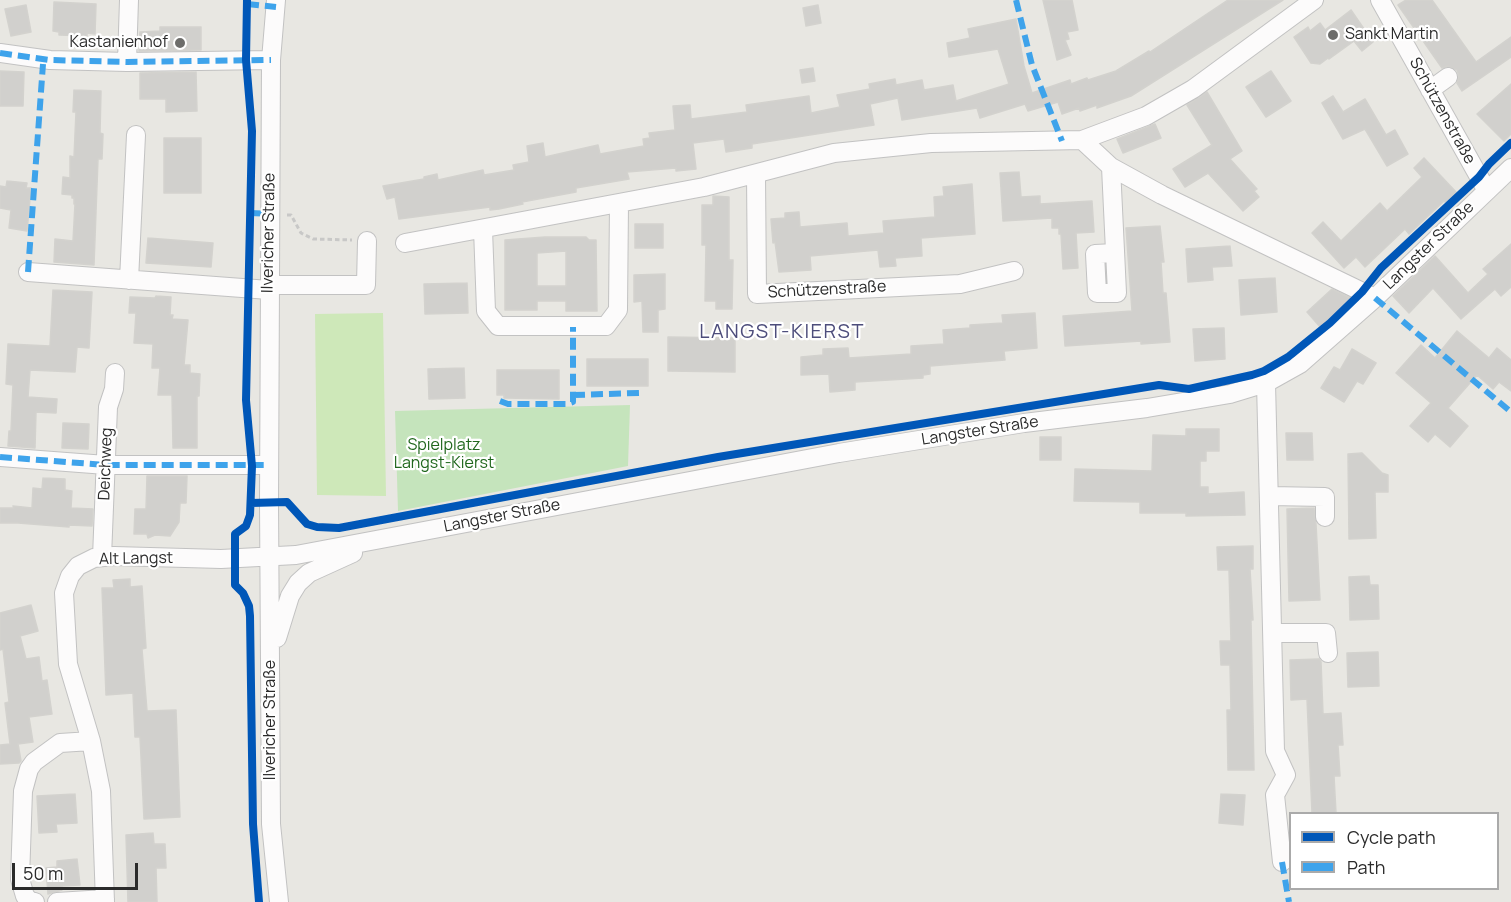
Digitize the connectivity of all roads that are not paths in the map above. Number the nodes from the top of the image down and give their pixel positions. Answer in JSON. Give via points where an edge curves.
{"nodes":[{"id":1,"x":129,"y":0,"type":"edge"},
{"id":2,"x":276,"y":0,"type":"edge"},
{"id":3,"x":1314,"y":0,"type":"edge"},
{"id":4,"x":1380,"y":0,"type":"edge"},
{"id":5,"x":0,"y":53,"type":"edge"},
{"id":6,"x":271,"y":60,"type":"junction"},
{"id":7,"x":128,"y":62,"type":"junction"},
{"id":8,"x":1448,"y":77,"type":"dead end"},
{"id":9,"x":1430,"y":90,"type":"junction"},
{"id":10,"x":136,"y":135,"type":"dead end"},
{"id":11,"x":1082,"y":140,"type":"junction"},
{"id":12,"x":1111,"y":167,"type":"junction"},
{"id":13,"x":1511,"y":168,"type":"edge"},
{"id":14,"x":756,"y":175,"type":"junction"},
{"id":15,"x":1486,"y":191,"type":"junction"},
{"id":16,"x":620,"y":204,"type":"junction"},
{"id":17,"x":483,"y":229,"type":"junction"},
{"id":18,"x":367,"y":241,"type":"road end"},
{"id":19,"x":405,"y":243,"type":"dead end"},
{"id":20,"x":1115,"y":253,"type":"dead end"},
{"id":21,"x":1014,"y":270,"type":"dead end"},
{"id":22,"x":28,"y":272,"type":"dead end"},
{"id":23,"x":129,"y":280,"type":"junction"},
{"id":24,"x":269,"y":288,"type":"junction"},
{"id":25,"x":1374,"y":298,"type":"junction"},
{"id":26,"x":115,"y":373,"type":"dead end"},
{"id":27,"x":1266,"y":382,"type":"junction"},
{"id":28,"x":0,"y":456,"type":"edge"},
{"id":29,"x":106,"y":465,"type":"junction"},
{"id":30,"x":269,"y":465,"type":"junction"},
{"id":31,"x":1270,"y":496,"type":"junction"},
{"id":32,"x":1325,"y":517,"type":"dead end"},
{"id":33,"x":374,"y":541,"type":"junction"},
{"id":34,"x":102,"y":557,"type":"junction"},
{"id":35,"x":270,"y":557,"type":"junction"},
{"id":36,"x":1273,"y":633,"type":"junction"},
{"id":37,"x":1328,"y":653,"type":"dead end"},
{"id":38,"x":271,"y":663,"type":"junction"},
{"id":39,"x":91,"y":741,"type":"junction"},
{"id":40,"x":1282,"y":862,"type":"dead end"},
{"id":41,"x":105,"y":901,"type":"edge"},
{"id":42,"x":36,"y":902,"type":"edge"},
{"id":43,"x":57,"y":902,"type":"edge"},
{"id":44,"x":279,"y":902,"type":"edge"}],
"edges":[{"from":1,"to":7,"type":"street"},
{"from":2,"to":6,"type":"street","name":"Ilvericher Straße"},
{"from":3,"to":11,"type":"street","via":[[1193,89],[1146,116]]},
{"from":4,"to":9,"type":"street","name":"Schützenstraße"},
{"from":5,"to":7,"type":"street","via":[[50,60]]},
{"from":6,"to":7,"type":"street"},
{"from":6,"to":24,"type":"street","name":"Ilvericher Straße"},
{"from":8,"to":9,"type":"street"},
{"from":9,"to":15,"type":"street","name":"Schützenstraße"},
{"from":10,"to":23,"type":"street"},
{"from":11,"to":12,"type":"street"},
{"from":11,"to":14,"type":"street","via":[[931,143],[834,153]]},
{"from":12,"to":20,"type":"street"},
{"from":12,"to":25,"type":"street"},
{"from":13,"to":15,"type":"street","name":"Langster Straße"},
{"from":14,"to":16,"type":"street"},
{"from":14,"to":21,"type":"street","name":"Schützenstraße","via":[[757,294],[960,284]]},
{"from":15,"to":25,"type":"street","name":"Langster Straße"},
{"from":16,"to":17,"type":"street"},
{"from":16,"to":17,"type":"street","via":[[618,310],[606,326],[498,326],[486,311]]},
{"from":17,"to":19,"type":"street"},
{"from":18,"to":24,"type":"street","via":[[366,285]]},
{"from":22,"to":23,"type":"street"},
{"from":23,"to":24,"type":"street"},
{"from":24,"to":30,"type":"street","name":"Ilvericher Straße"},
{"from":25,"to":27,"type":"street","name":"Langster Straße","via":[[1299,364]]},
{"from":26,"to":29,"type":"street","name":"Deichweg","via":[[108,407]]},
{"from":27,"to":31,"type":"street"},
{"from":27,"to":33,"type":"street","name":"Langster Straße","via":[[1230,394],[839,453]]},
{"from":28,"to":29,"type":"street"},
{"from":29,"to":30,"type":"street"},
{"from":29,"to":34,"type":"street","name":"Deichweg"},
{"from":30,"to":35,"type":"street","name":"Ilvericher Straße"},
{"from":31,"to":32,"type":"street","via":[[1325,497]]},
{"from":31,"to":36,"type":"street"},
{"from":33,"to":35,"type":"street","name":"Langster Straße"},
{"from":33,"to":38,"type":"street","name":"Langster Straße","via":[[309,573],[298,583],[281,622]]},
{"from":34,"to":35,"type":"street","name":"Alt Langst"},
{"from":34,"to":39,"type":"street","name":"Alt Langst","via":[[78,566],[64,592],[69,664]]},
{"from":35,"to":38,"type":"street","name":"Ilvericher Straße"},
{"from":36,"to":37,"type":"street","via":[[1326,633]]},
{"from":36,"to":40,"type":"street","via":[[1275,751],[1286,775],[1275,795]]},
{"from":38,"to":44,"type":"street","name":"Ilvericher Straße","via":[[271,824]]},
{"from":39,"to":41,"type":"street","name":"Alt Langst","via":[[101,791]]},
{"from":39,"to":42,"type":"street","via":[[60,743],[29,769],[23,791],[20,879],[25,896]]},
{"from":41,"to":43,"type":"street","name":"Alt Langst"}]}
